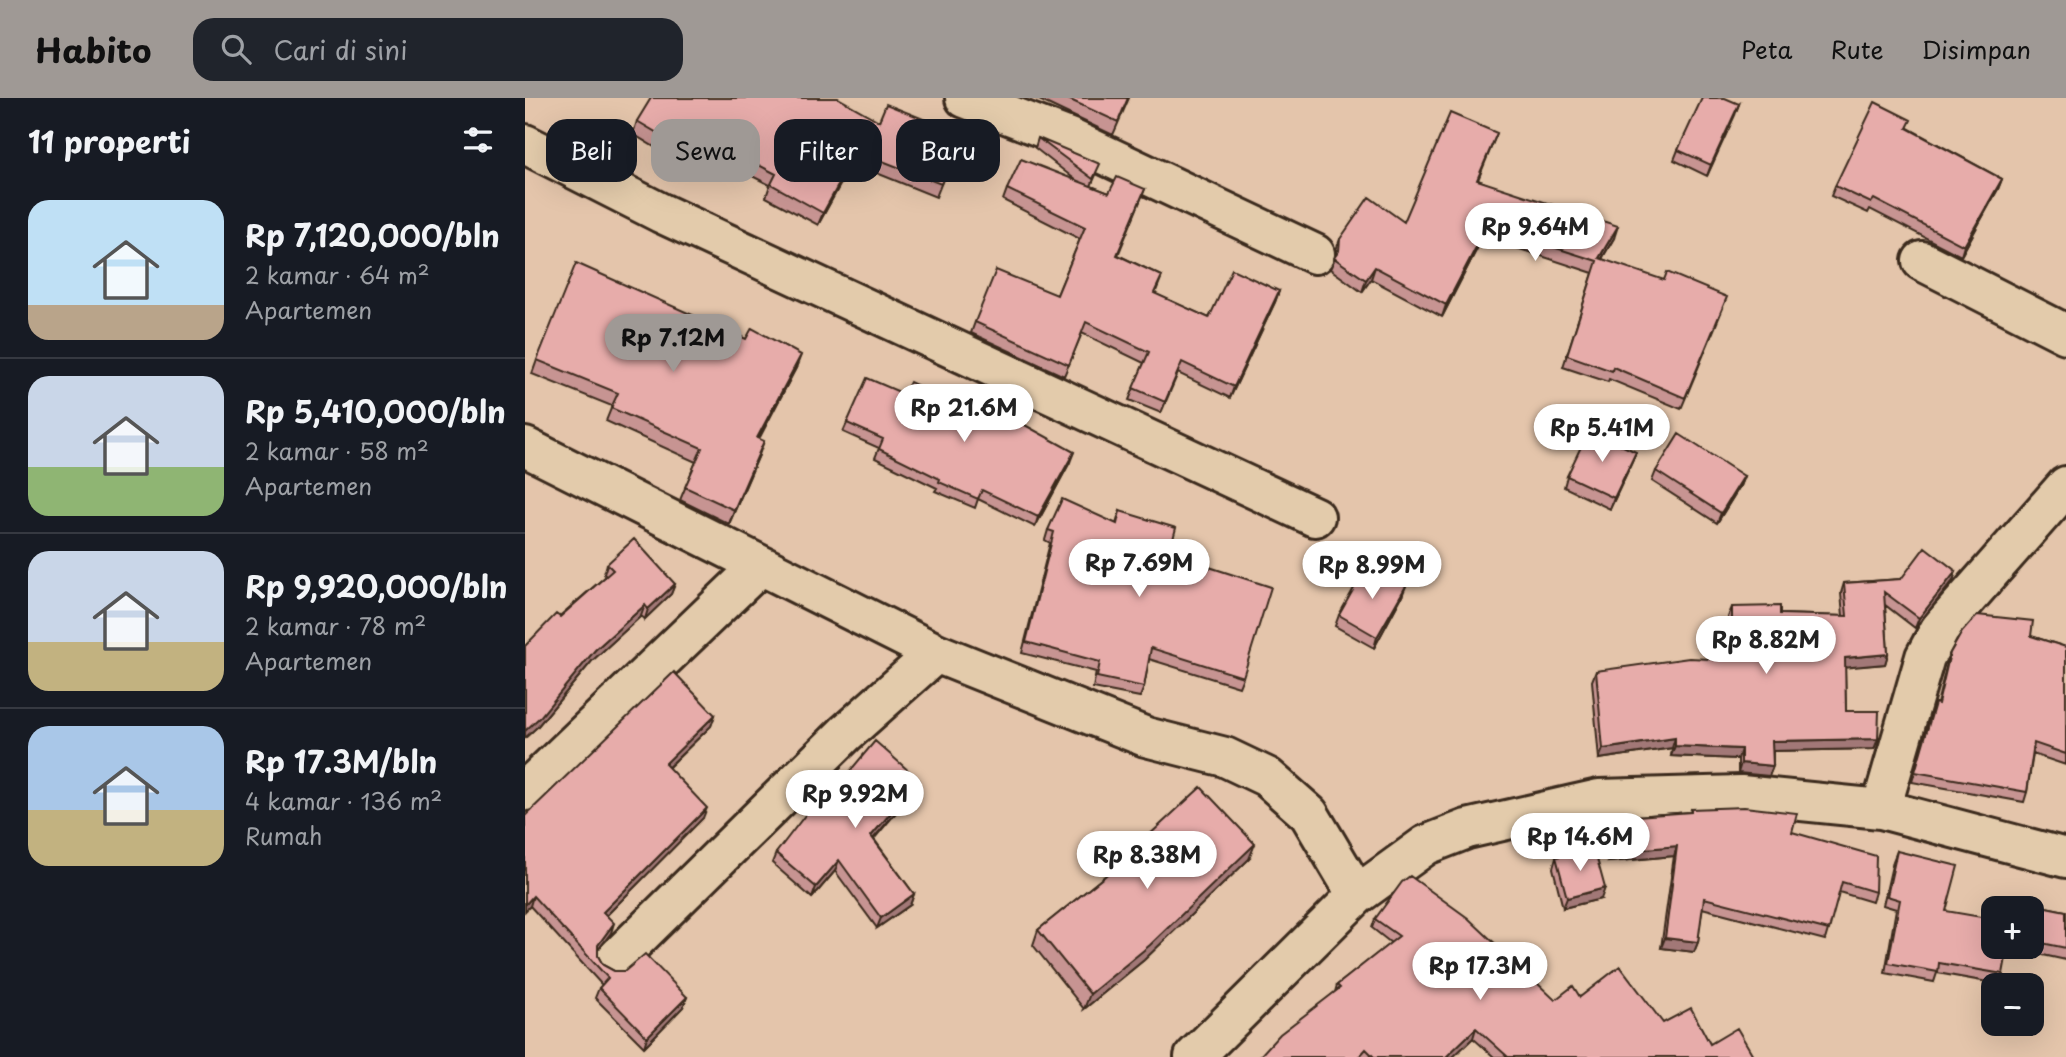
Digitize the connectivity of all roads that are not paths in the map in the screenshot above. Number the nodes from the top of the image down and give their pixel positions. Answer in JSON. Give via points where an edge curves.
{"nodes":[{"id":1,"x":965,"y":98,"type":"edge"},
{"id":2,"x":525,"y":144,"type":"edge"},
{"id":3,"x":1315,"y":254,"type":"dead end"},
{"id":4,"x":1922,"y":261,"type":"dead end"},
{"id":5,"x":2066,"y":334,"type":"edge"},
{"id":6,"x":525,"y":447,"type":"edge"},
{"id":7,"x":2066,"y":486,"type":"edge"},
{"id":8,"x":1315,"y":517,"type":"dead end"},
{"id":9,"x":760,"y":566,"type":"junction"},
{"id":10,"x":936,"y":653,"type":"junction"},
{"id":11,"x":525,"y":791,"type":"edge"},
{"id":12,"x":1881,"y":809,"type":"junction"},
{"id":13,"x":2066,"y":858,"type":"edge"},
{"id":14,"x":1357,"y":894,"type":"junction"},
{"id":15,"x":615,"y":960,"type":"dead end"},
{"id":16,"x":1194,"y":1057,"type":"edge"}],
"edges":[{"from":1,"to":3,"type":"street","via":[[1069,138]]},
{"from":2,"to":8,"type":"street","via":[[661,213]]},
{"from":4,"to":5,"type":"street"},
{"from":6,"to":9,"type":"street"},
{"from":7,"to":12,"type":"street","via":[[1940,629],[1925,657]]},
{"from":9,"to":10,"type":"street"},
{"from":9,"to":11,"type":"street"},
{"from":10,"to":14,"type":"street","via":[[1146,737],[1225,757],[1268,778],[1309,814]]},
{"from":10,"to":15,"type":"street","via":[[846,733]]},
{"from":12,"to":13,"type":"street"},
{"from":12,"to":14,"type":"street","via":[[1741,795],[1599,799],[1467,829],[1426,845]]},
{"from":14,"to":16,"type":"street"}]}
